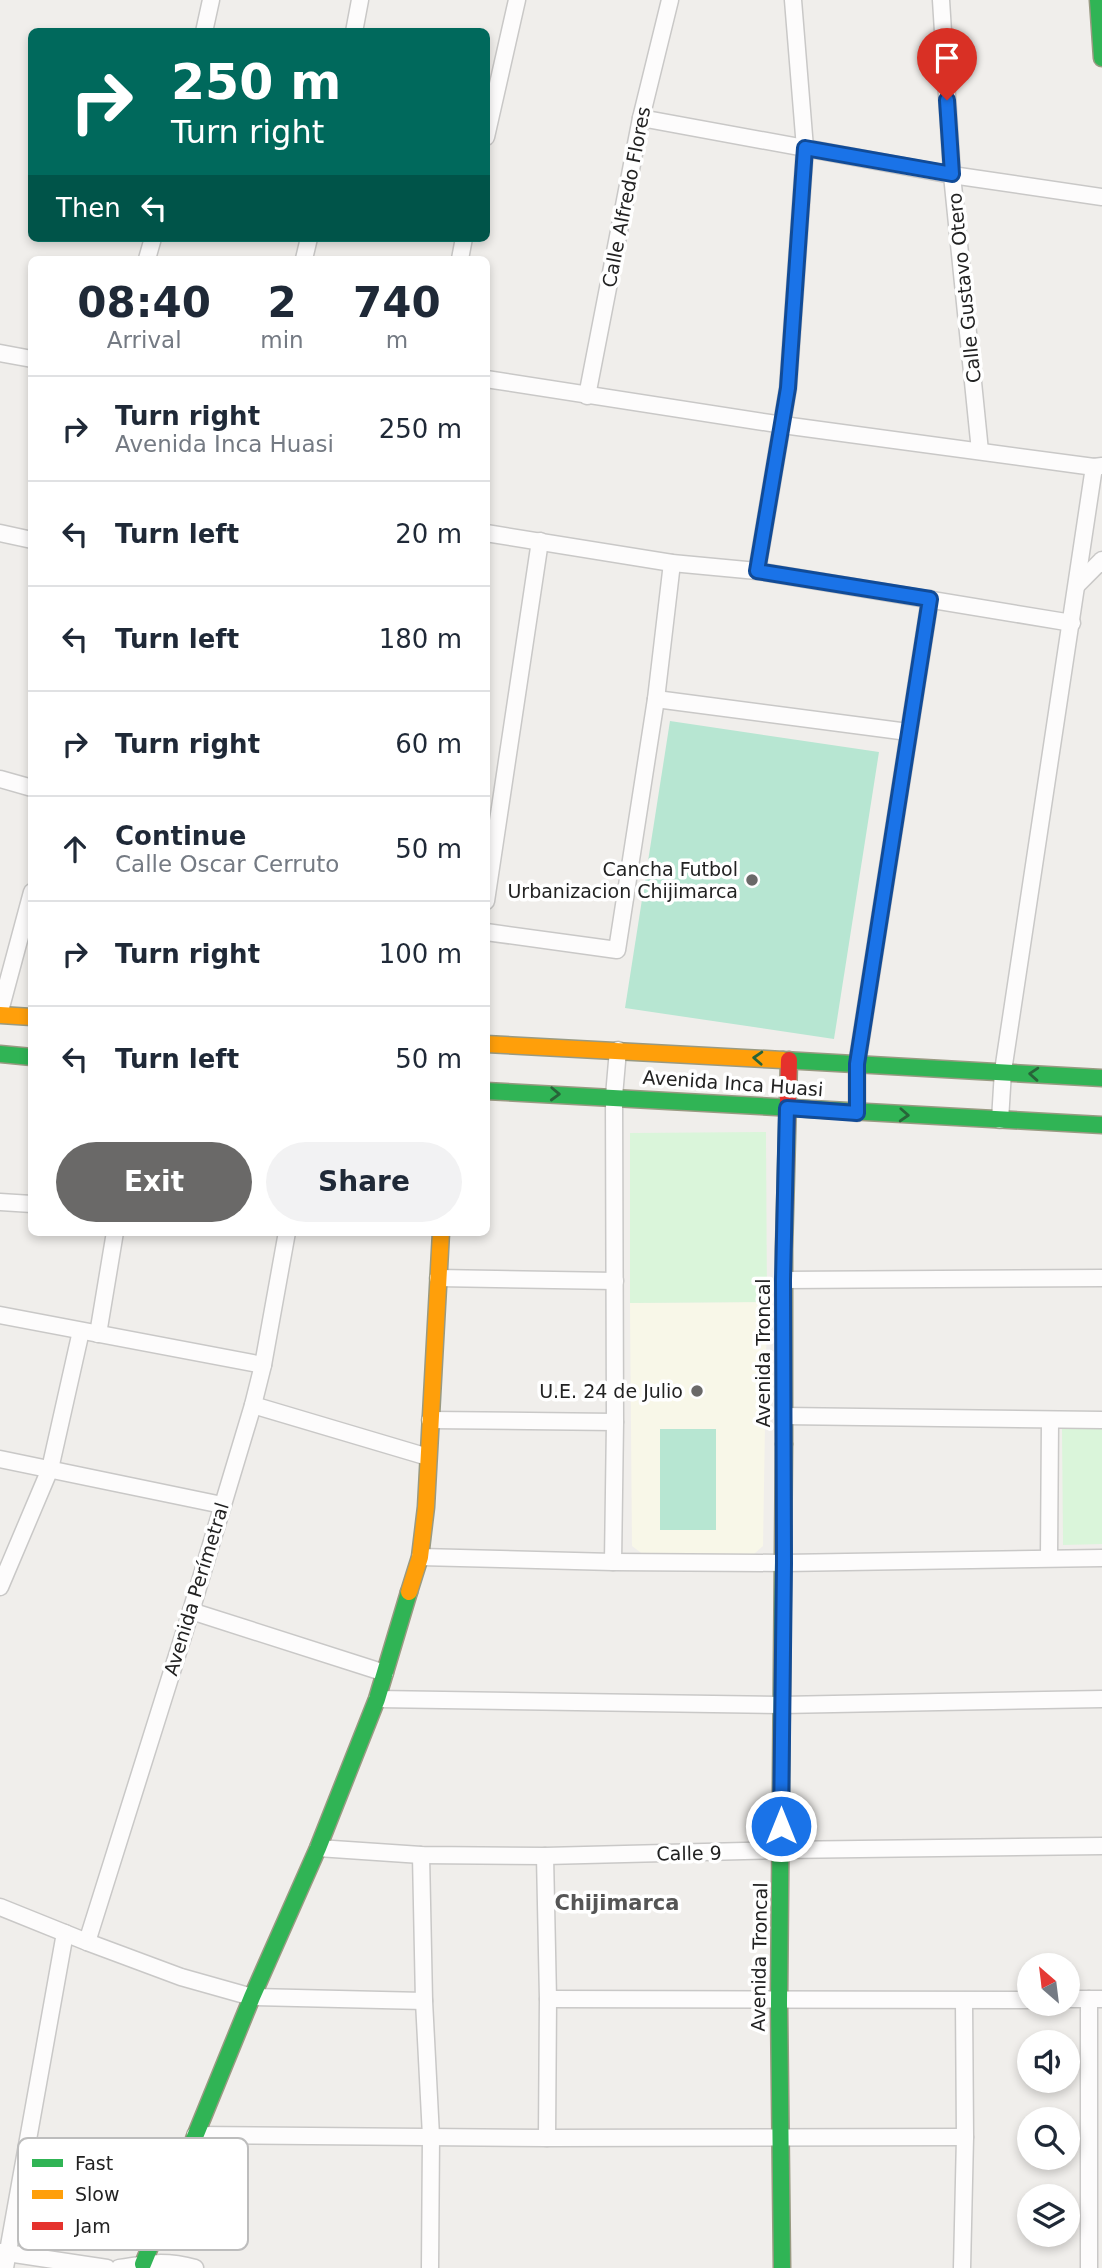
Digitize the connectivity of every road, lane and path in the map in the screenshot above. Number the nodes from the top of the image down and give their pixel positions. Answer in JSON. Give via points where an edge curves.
{"nodes":[{"id":1,"x":211,"y":0,"type":"edge"},
{"id":2,"x":360,"y":0,"type":"edge"},
{"id":3,"x":517,"y":0,"type":"edge"},
{"id":4,"x":670,"y":0,"type":"edge"},
{"id":5,"x":793,"y":0,"type":"edge"},
{"id":6,"x":941,"y":0,"type":"edge"},
{"id":7,"x":1098,"y":0,"type":"edge"},
{"id":8,"x":205,"y":28,"type":"edge"},
{"id":9,"x":355,"y":28,"type":"edge"},
{"id":10,"x":1102,"y":58,"type":"edge"},
{"id":11,"x":641,"y":118,"type":"junction"},
{"id":12,"x":490,"y":119,"type":"edge"},
{"id":13,"x":805,"y":148,"type":"junction"},
{"id":14,"x":952,"y":174,"type":"junction"},
{"id":15,"x":1102,"y":197,"type":"edge"},
{"id":16,"x":0,"y":353,"type":"edge"},
{"id":17,"x":28,"y":358,"type":"edge"},
{"id":18,"x":490,"y":380,"type":"edge"},
{"id":19,"x":587,"y":396,"type":"junction"},
{"id":20,"x":783,"y":425,"type":"junction"},
{"id":21,"x":980,"y":451,"type":"junction"},
{"id":22,"x":1098,"y":466,"type":"edge"},
{"id":23,"x":0,"y":533,"type":"edge"},
{"id":24,"x":490,"y":534,"type":"edge"},
{"id":25,"x":28,"y":539,"type":"edge"},
{"id":26,"x":540,"y":541,"type":"junction"},
{"id":27,"x":1102,"y":561,"type":"edge"},
{"id":28,"x":672,"y":563,"type":"junction"},
{"id":29,"x":757,"y":571,"type":"junction"},
{"id":30,"x":1077,"y":585,"type":"junction"},
{"id":31,"x":930,"y":599,"type":"junction"},
{"id":32,"x":1072,"y":623,"type":"junction"},
{"id":33,"x":656,"y":699,"type":"junction"},
{"id":34,"x":908,"y":732,"type":"junction"},
{"id":35,"x":0,"y":779,"type":"edge"},
{"id":36,"x":28,"y":787,"type":"edge"},
{"id":37,"x":490,"y":874,"type":"edge"},
{"id":38,"x":28,"y":907,"type":"edge"},
{"id":39,"x":490,"y":933,"type":"edge"},
{"id":40,"x":0,"y":1013,"type":"edge"},
{"id":41,"x":28,"y":1016,"type":"edge"},
{"id":42,"x":490,"y":1044,"type":"edge"},
{"id":43,"x":618,"y":1050,"type":"junction"},
{"id":44,"x":0,"y":1054,"type":"edge"},
{"id":45,"x":28,"y":1057,"type":"edge"},
{"id":46,"x":789,"y":1060,"type":"junction"},
{"id":47,"x":857,"y":1064,"type":"junction"},
{"id":48,"x":1003,"y":1071,"type":"junction"},
{"id":49,"x":1102,"y":1078,"type":"edge"},
{"id":50,"x":490,"y":1091,"type":"edge"},
{"id":51,"x":614,"y":1096,"type":"junction"},
{"id":52,"x":787,"y":1108,"type":"junction"},
{"id":53,"x":857,"y":1113,"type":"junction"},
{"id":54,"x":1000,"y":1120,"type":"junction"},
{"id":55,"x":1102,"y":1125,"type":"edge"},
{"id":56,"x":0,"y":1202,"type":"edge"},
{"id":57,"x":28,"y":1204,"type":"edge"},
{"id":58,"x":114,"y":1236,"type":"edge"},
{"id":59,"x":287,"y":1236,"type":"edge"},
{"id":60,"x":441,"y":1236,"type":"edge"},
{"id":61,"x":438,"y":1278,"type":"junction"},
{"id":62,"x":1102,"y":1278,"type":"edge"},
{"id":63,"x":783,"y":1280,"type":"junction"},
{"id":64,"x":615,"y":1281,"type":"junction"},
{"id":65,"x":0,"y":1315,"type":"edge"},
{"id":66,"x":81,"y":1331,"type":"junction"},
{"id":67,"x":98,"y":1334,"type":"junction"},
{"id":68,"x":264,"y":1365,"type":"junction"},
{"id":69,"x":253,"y":1405,"type":"junction"},
{"id":70,"x":784,"y":1416,"type":"junction"},
{"id":71,"x":430,"y":1420,"type":"junction"},
{"id":72,"x":1102,"y":1420,"type":"edge"},
{"id":73,"x":1050,"y":1421,"type":"junction"},
{"id":74,"x":615,"y":1422,"type":"junction"},
{"id":75,"x":428,"y":1457,"type":"junction"},
{"id":76,"x":0,"y":1459,"type":"edge"},
{"id":77,"x":50,"y":1468,"type":"junction"},
{"id":78,"x":222,"y":1505,"type":"junction"},
{"id":79,"x":420,"y":1557,"type":"junction"},
{"id":80,"x":1049,"y":1558,"type":"junction"},
{"id":81,"x":1102,"y":1558,"type":"edge"},
{"id":82,"x":613,"y":1562,"type":"junction"},
{"id":83,"x":784,"y":1563,"type":"junction"},
{"id":84,"x":0,"y":1587,"type":"edge"},
{"id":85,"x":191,"y":1611,"type":"junction"},
{"id":86,"x":385,"y":1673,"type":"junction"},
{"id":87,"x":377,"y":1699,"type":"junction"},
{"id":88,"x":1102,"y":1699,"type":"edge"},
{"id":89,"x":781,"y":1705,"type":"junction"},
{"id":90,"x":1102,"y":1846,"type":"edge"},
{"id":91,"x":318,"y":1848,"type":"junction"},
{"id":92,"x":781,"y":1850,"type":"junction"},
{"id":93,"x":421,"y":1855,"type":"junction"},
{"id":94,"x":545,"y":1856,"type":"junction"},
{"id":95,"x":0,"y":1907,"type":"edge"},
{"id":96,"x":65,"y":1933,"type":"junction"},
{"id":97,"x":87,"y":1942,"type":"junction"},
{"id":98,"x":252,"y":1997,"type":"junction"},
{"id":99,"x":548,"y":1999,"type":"junction"},
{"id":100,"x":778,"y":1999,"type":"junction"},
{"id":101,"x":1096,"y":1999,"type":"edge"},
{"id":102,"x":1017,"y":2000,"type":"edge"},
{"id":103,"x":424,"y":2001,"type":"junction"},
{"id":104,"x":964,"y":2001,"type":"junction"},
{"id":105,"x":1095,"y":2127,"type":"edge"},
{"id":106,"x":195,"y":2135,"type":"junction"},
{"id":107,"x":430,"y":2136,"type":"junction"},
{"id":108,"x":778,"y":2136,"type":"junction"},
{"id":109,"x":965,"y":2137,"type":"junction"},
{"id":110,"x":27,"y":2138,"type":"edge"},
{"id":111,"x":194,"y":2138,"type":"edge"},
{"id":112,"x":547,"y":2138,"type":"junction"},
{"id":113,"x":18,"y":2188,"type":"edge"},
{"id":114,"x":149,"y":2250,"type":"edge"},
{"id":115,"x":5,"y":2258,"type":"edge"},
{"id":116,"x":143,"y":2264,"type":"junction"},
{"id":117,"x":107,"y":2268,"type":"edge"},
{"id":118,"x":119,"y":2268,"type":"edge"},
{"id":119,"x":195,"y":2268,"type":"edge"},
{"id":120,"x":430,"y":2268,"type":"edge"},
{"id":121,"x":782,"y":2268,"type":"edge"},
{"id":122,"x":962,"y":2268,"type":"edge"},
{"id":123,"x":1089,"y":2268,"type":"edge"}],
"edges":[{"from":1,"to":8,"type":"street"},
{"from":2,"to":9,"type":"street"},
{"from":3,"to":12,"type":"street"},
{"from":4,"to":11,"type":"street","name":"Calle Alfredo Flores"},
{"from":5,"to":13,"type":"street"},
{"from":6,"to":14,"type":"street","name":"Calle Gustavo Otero"},
{"from":7,"to":10,"type":"street"},
{"from":11,"to":13,"type":"street"},
{"from":11,"to":19,"type":"street","name":"Calle Alfredo Flores"},
{"from":13,"to":14,"type":"street"},
{"from":13,"to":20,"type":"street"},
{"from":14,"to":15,"type":"street"},
{"from":14,"to":21,"type":"street","name":"Calle Gustavo Otero"},
{"from":16,"to":17,"type":"street"},
{"from":18,"to":19,"type":"street"},
{"from":19,"to":20,"type":"street"},
{"from":20,"to":21,"type":"street"},
{"from":20,"to":29,"type":"street"},
{"from":21,"to":22,"type":"street"},
{"from":22,"to":30,"type":"street"},
{"from":23,"to":25,"type":"street"},
{"from":24,"to":26,"type":"street"},
{"from":26,"to":28,"type":"street"},
{"from":26,"to":37,"type":"street"},
{"from":27,"to":30,"type":"street"},
{"from":28,"to":29,"type":"street"},
{"from":28,"to":33,"type":"street"},
{"from":29,"to":31,"type":"street"},
{"from":30,"to":32,"type":"street"},
{"from":31,"to":32,"type":"street"},
{"from":31,"to":34,"type":"street"},
{"from":32,"to":48,"type":"street"},
{"from":33,"to":34,"type":"street"},
{"from":33,"to":39,"type":"street","via":[[617,950]]},
{"from":34,"to":47,"type":"street"},
{"from":35,"to":36,"type":"street"},
{"from":38,"to":40,"type":"street"},
{"from":40,"to":41,"type":"street"},
{"from":42,"to":43,"type":"street","name":"Avenida Inca Huasi"},
{"from":46,"to":43,"type":"street","name":"Avenida Inca Huasi","one_way":true},
{"from":43,"to":51,"type":"street"},
{"from":44,"to":45,"type":"street"},
{"from":46,"to":47,"type":"street","name":"Avenida Inca Huasi"},
{"from":46,"to":52,"type":"street","name":"Avenida Troncal"},
{"from":47,"to":48,"type":"street","name":"Avenida Inca Huasi"},
{"from":47,"to":53,"type":"street"},
{"from":49,"to":48,"type":"street","name":"Avenida Inca Huasi","one_way":true},
{"from":48,"to":54,"type":"street"},
{"from":50,"to":51,"type":"street","name":"Avenida Inca Huasi","one_way":true},
{"from":51,"to":52,"type":"street","name":"Avenida Inca Huasi"},
{"from":51,"to":64,"type":"street"},
{"from":52,"to":53,"type":"street","name":"Avenida Inca Huasi"},
{"from":52,"to":63,"type":"street","name":"Avenida Troncal"},
{"from":53,"to":54,"type":"street","name":"Avenida Inca Huasi","one_way":true},
{"from":54,"to":55,"type":"street","name":"Avenida Inca Huasi"},
{"from":56,"to":57,"type":"street"},
{"from":58,"to":67,"type":"street"},
{"from":59,"to":68,"type":"street","name":"Avenida Perímetral"},
{"from":60,"to":61,"type":"street"},
{"from":61,"to":64,"type":"street"},
{"from":61,"to":71,"type":"street"},
{"from":62,"to":63,"type":"street"},
{"from":63,"to":70,"type":"street","name":"Avenida Troncal"},
{"from":64,"to":74,"type":"street"},
{"from":65,"to":66,"type":"street"},
{"from":66,"to":67,"type":"street"},
{"from":66,"to":77,"type":"street"},
{"from":67,"to":68,"type":"street"},
{"from":68,"to":69,"type":"street","name":"Avenida Perímetral"},
{"from":69,"to":75,"type":"street"},
{"from":69,"to":78,"type":"street","name":"Avenida Perímetral"},
{"from":70,"to":73,"type":"street"},
{"from":70,"to":83,"type":"street","name":"Avenida Troncal"},
{"from":71,"to":74,"type":"street"},
{"from":71,"to":75,"type":"street"},
{"from":72,"to":73,"type":"street"},
{"from":73,"to":80,"type":"street"},
{"from":74,"to":82,"type":"street"},
{"from":75,"to":79,"type":"street"},
{"from":76,"to":77,"type":"street"},
{"from":77,"to":78,"type":"street"},
{"from":77,"to":84,"type":"street"},
{"from":78,"to":85,"type":"street","name":"Avenida Perímetral"},
{"from":79,"to":82,"type":"street"},
{"from":79,"to":86,"type":"street"},
{"from":80,"to":81,"type":"street"},
{"from":80,"to":83,"type":"street"},
{"from":82,"to":83,"type":"street"},
{"from":83,"to":89,"type":"street","name":"Avenida Troncal"},
{"from":85,"to":86,"type":"street"},
{"from":85,"to":97,"type":"street","name":"Avenida Perímetral"},
{"from":86,"to":87,"type":"street"},
{"from":87,"to":89,"type":"street"},
{"from":87,"to":91,"type":"street"},
{"from":88,"to":89,"type":"street"},
{"from":89,"to":92,"type":"street","name":"Avenida Troncal"},
{"from":90,"to":92,"type":"street","name":"Calle 9"},
{"from":91,"to":93,"type":"street","name":"Calle 9"},
{"from":91,"to":98,"type":"street"},
{"from":92,"to":94,"type":"street","name":"Calle 9"},
{"from":92,"to":100,"type":"street","name":"Avenida Troncal"},
{"from":93,"to":94,"type":"street","name":"Calle 9"},
{"from":93,"to":103,"type":"street"},
{"from":94,"to":99,"type":"street"},
{"from":95,"to":96,"type":"street"},
{"from":96,"to":97,"type":"street"},
{"from":96,"to":110,"type":"street"},
{"from":97,"to":98,"type":"street"},
{"from":98,"to":103,"type":"street"},
{"from":98,"to":106,"type":"street"},
{"from":99,"to":100,"type":"street"},
{"from":99,"to":112,"type":"street"},
{"from":100,"to":104,"type":"street"},
{"from":100,"to":108,"type":"street","name":"Avenida Troncal"},
{"from":101,"to":105,"type":"street"},
{"from":102,"to":104,"type":"street"},
{"from":103,"to":107,"type":"street"},
{"from":104,"to":109,"type":"street"},
{"from":105,"to":123,"type":"street"},
{"from":106,"to":107,"type":"street"},
{"from":106,"to":111,"type":"street"},
{"from":107,"to":112,"type":"street"},
{"from":107,"to":120,"type":"street"},
{"from":108,"to":109,"type":"street"},
{"from":108,"to":112,"type":"street"},
{"from":108,"to":121,"type":"street","name":"Avenida Troncal"},
{"from":109,"to":122,"type":"street"},
{"from":113,"to":115,"type":"street"},
{"from":114,"to":116,"type":"street"},
{"from":115,"to":117,"type":"street"},
{"from":116,"to":118,"type":"street"},
{"from":116,"to":119,"type":"street","via":[[171,2262]]}]}
